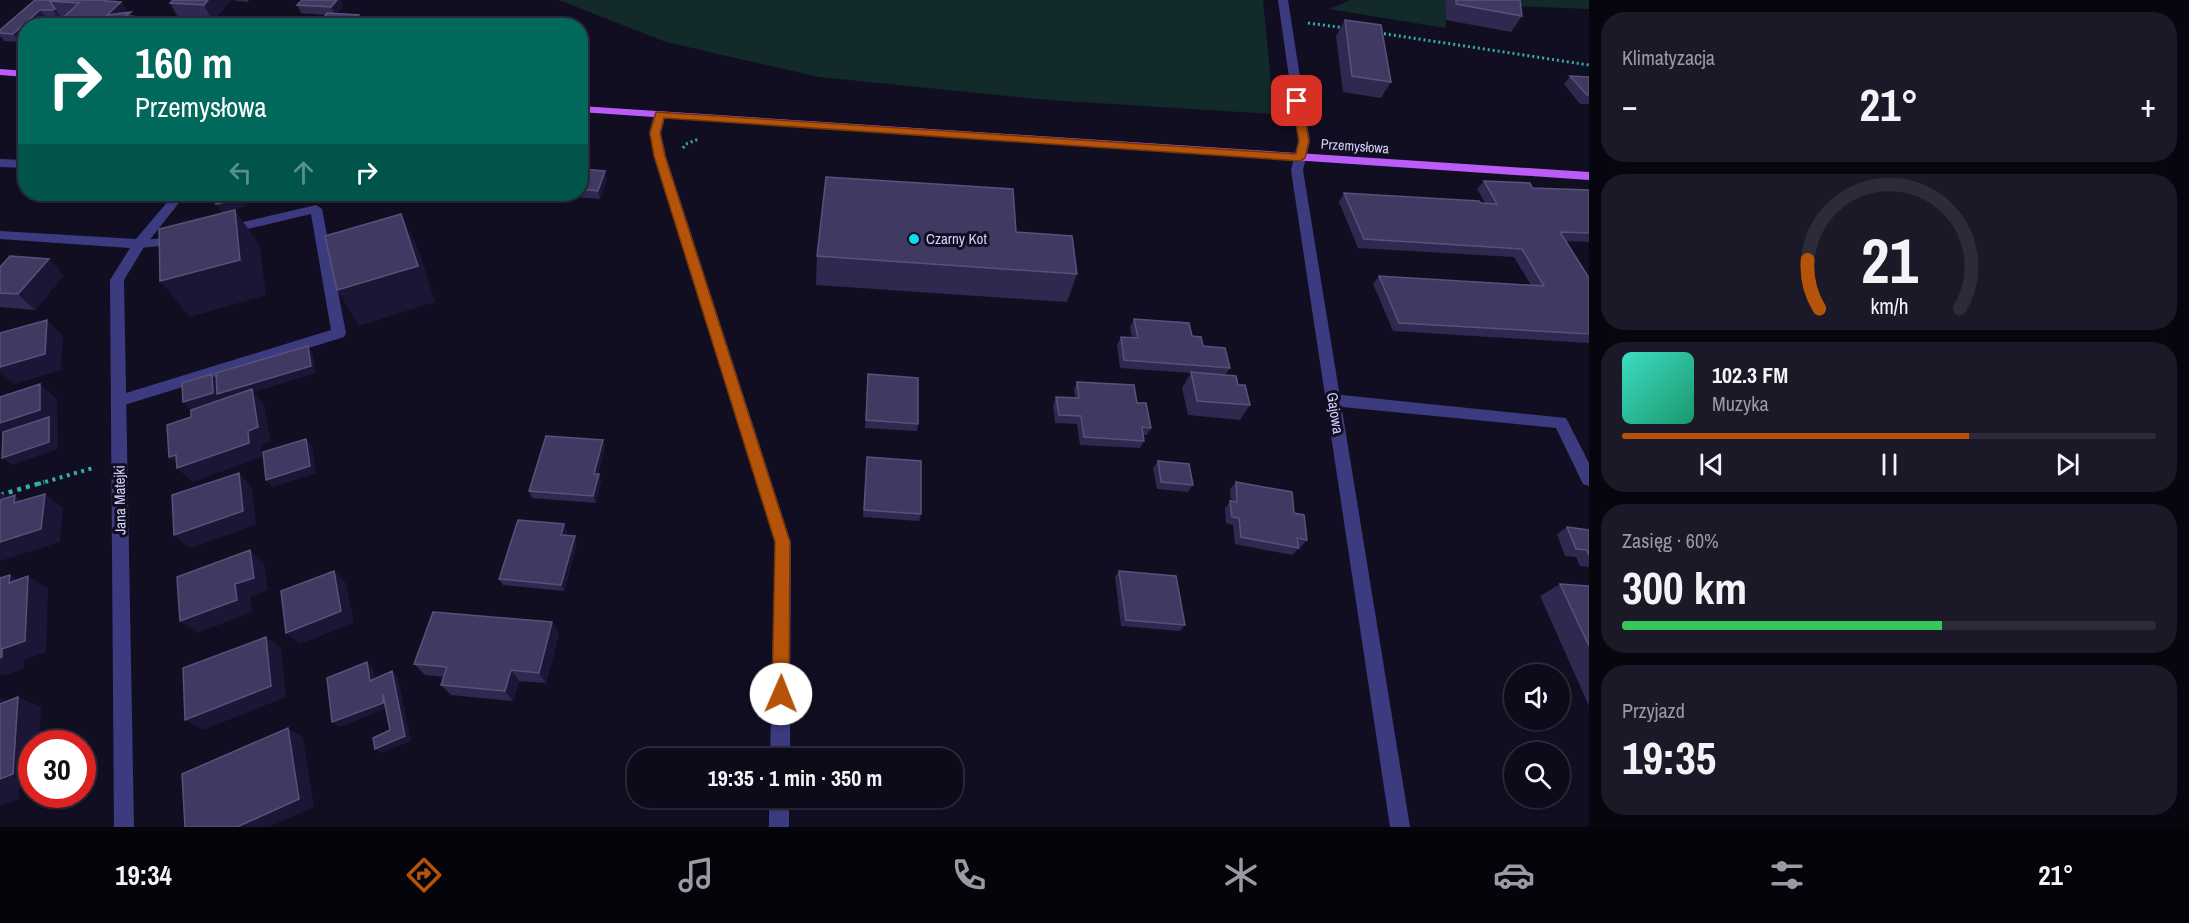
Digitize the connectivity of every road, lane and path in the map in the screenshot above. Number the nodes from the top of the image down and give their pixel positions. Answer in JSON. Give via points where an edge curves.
{"nodes":[{"id":1,"x":1283,"y":0,"type":"edge"},
{"id":2,"x":1285,"y":20,"type":"junction"},
{"id":3,"x":1345,"y":28,"type":"edge"},
{"id":4,"x":1369,"y":31,"type":"edge"},
{"id":5,"x":1589,"y":65,"type":"edge"},
{"id":6,"x":0,"y":72,"type":"edge"},
{"id":7,"x":18,"y":73,"type":"edge"},
{"id":8,"x":588,"y":110,"type":"edge"},
{"id":9,"x":660,"y":114,"type":"junction"},
{"id":10,"x":699,"y":140,"type":"dead end"},
{"id":11,"x":683,"y":153,"type":"dead end"},
{"id":12,"x":1300,"y":158,"type":"junction"},
{"id":13,"x":0,"y":163,"type":"edge"},
{"id":14,"x":18,"y":164,"type":"edge"},
{"id":15,"x":1589,"y":176,"type":"edge"},
{"id":16,"x":174,"y":201,"type":"edge"},
{"id":17,"x":211,"y":234,"type":"edge"},
{"id":18,"x":0,"y":235,"type":"edge"},
{"id":19,"x":188,"y":239,"type":"edge"},
{"id":20,"x":139,"y":244,"type":"junction"},
{"id":21,"x":1332,"y":400,"type":"junction"},
{"id":22,"x":118,"y":401,"type":"junction"},
{"id":23,"x":93,"y":468,"type":"dead end"},
{"id":24,"x":1589,"y":479,"type":"edge"},
{"id":25,"x":0,"y":495,"type":"edge"},
{"id":26,"x":780,"y":748,"type":"edge"},
{"id":27,"x":779,"y":808,"type":"edge"},
{"id":28,"x":124,"y":827,"type":"edge"},
{"id":29,"x":779,"y":827,"type":"edge"},
{"id":30,"x":1400,"y":827,"type":"edge"}],
"edges":[{"from":1,"to":2,"type":"street","name":"Gajowa"},
{"from":2,"to":3,"type":"path"},
{"from":2,"to":12,"type":"street","name":"Gajowa","via":[[1304,137]]},
{"from":4,"to":5,"type":"path"},
{"from":6,"to":7,"type":"main road"},
{"from":8,"to":9,"type":"main road","name":"Przemysłowa"},
{"from":9,"to":12,"type":"main road","name":"Przemysłowa"},
{"from":9,"to":26,"type":"street","via":[[655,133],[660,156],[783,542]]},
{"from":10,"to":11,"type":"path","via":[[686,144]]},
{"from":12,"to":15,"type":"main road","name":"Przemysłowa"},
{"from":12,"to":21,"type":"street","name":"Gajowa","via":[[1297,170]]},
{"from":13,"to":14,"type":"street"},
{"from":16,"to":20,"type":"street","name":"Jana Matejki"},
{"from":17,"to":22,"type":"street","via":[[316,209],[339,333]]},
{"from":18,"to":20,"type":"street"},
{"from":19,"to":20,"type":"street"},
{"from":20,"to":22,"type":"street","name":"Jana Matejki","via":[[117,280]]},
{"from":21,"to":24,"type":"street","via":[[1561,422]]},
{"from":21,"to":30,"type":"street","name":"Gajowa"},
{"from":22,"to":28,"type":"street","name":"Jana Matejki"},
{"from":23,"to":25,"type":"path"},
{"from":27,"to":29,"type":"street"}]}
